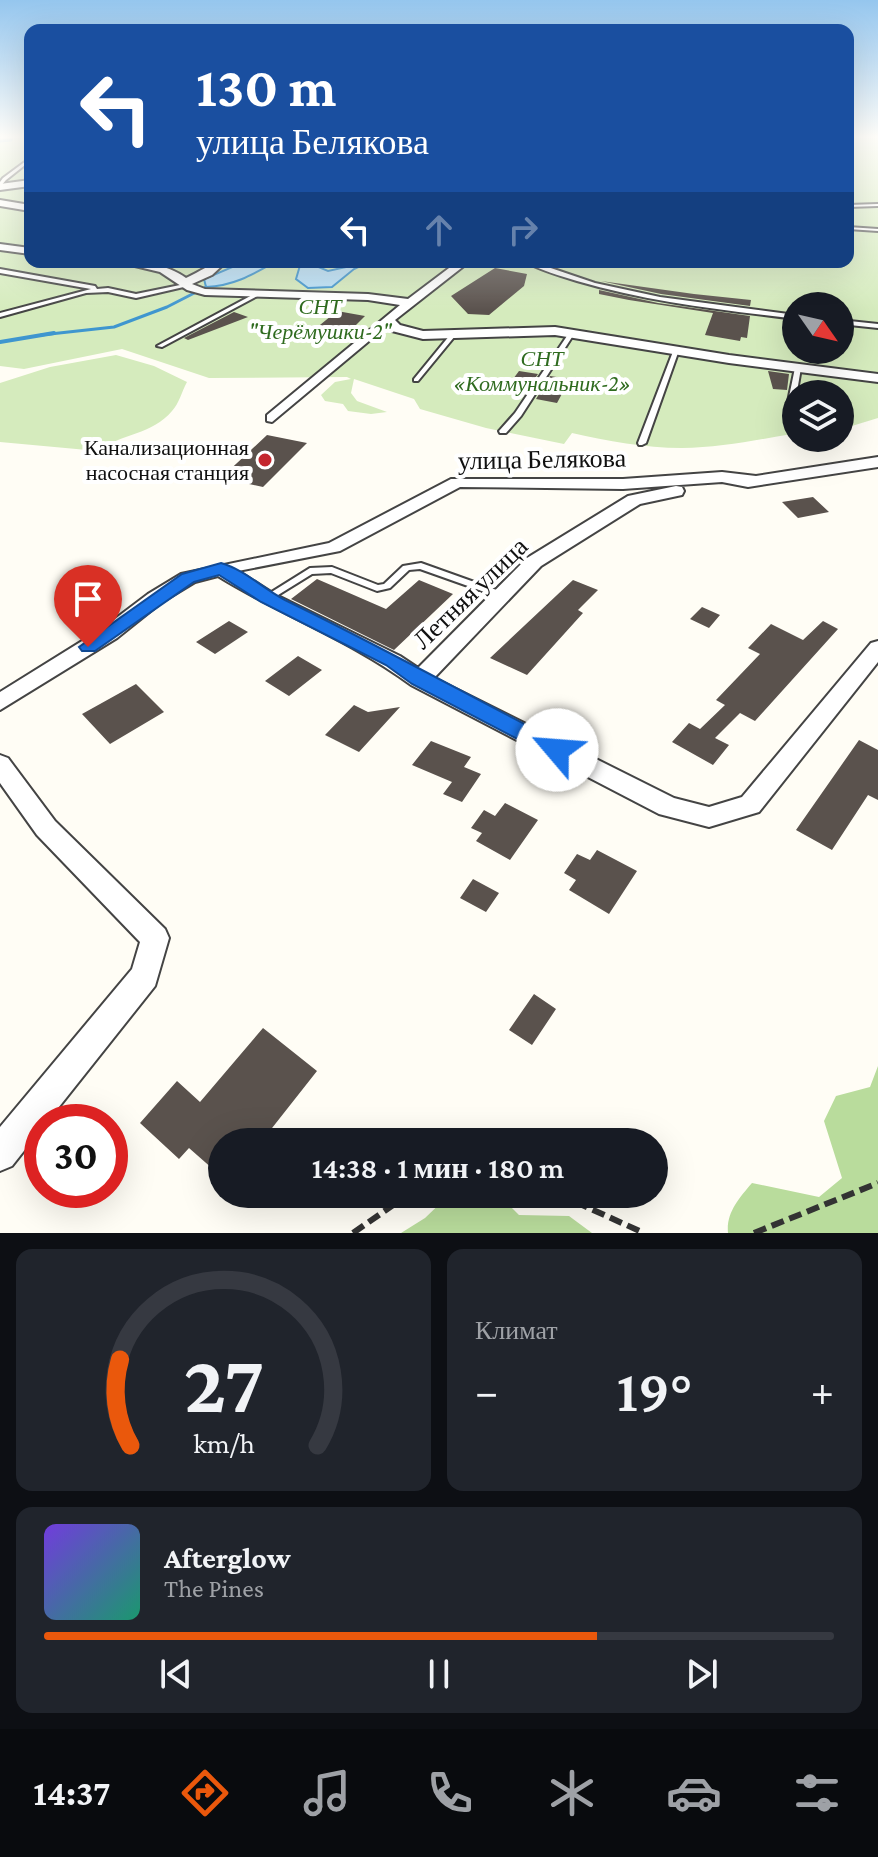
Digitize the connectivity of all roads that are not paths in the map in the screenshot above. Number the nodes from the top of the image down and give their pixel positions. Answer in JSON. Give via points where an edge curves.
{"nodes":[{"id":1,"x":0,"y":203,"type":"edge"},
{"id":2,"x":878,"y":205,"type":"edge"},
{"id":3,"x":854,"y":206,"type":"edge"},
{"id":4,"x":24,"y":207,"type":"edge"},
{"id":5,"x":854,"y":228,"type":"edge"},
{"id":6,"x":878,"y":230,"type":"edge"},
{"id":7,"x":0,"y":247,"type":"edge"},
{"id":8,"x":24,"y":250,"type":"edge"},
{"id":9,"x":152,"y":268,"type":"edge"},
{"id":10,"x":214,"y":268,"type":"edge"},
{"id":11,"x":456,"y":268,"type":"edge"},
{"id":12,"x":543,"y":268,"type":"edge"},
{"id":13,"x":0,"y":271,"type":"edge"},
{"id":14,"x":184,"y":284,"type":"junction"},
{"id":15,"x":97,"y":289,"type":"junction"},
{"id":16,"x":258,"y":294,"type":"junction"},
{"id":17,"x":410,"y":303,"type":"junction"},
{"id":18,"x":0,"y":315,"type":"edge"},
{"id":19,"x":782,"y":315,"type":"edge"},
{"id":20,"x":388,"y":320,"type":"junction"},
{"id":21,"x":854,"y":323,"type":"edge"},
{"id":22,"x":878,"y":326,"type":"edge"},
{"id":23,"x":571,"y":334,"type":"junction"},
{"id":24,"x":452,"y":336,"type":"junction"},
{"id":25,"x":160,"y":346,"type":"dead end"},
{"id":26,"x":676,"y":350,"type":"junction"},
{"id":27,"x":798,"y":368,"type":"junction"},
{"id":28,"x":878,"y":378,"type":"edge"},
{"id":29,"x":416,"y":380,"type":"dead end"},
{"id":30,"x":796,"y":380,"type":"edge"},
{"id":31,"x":272,"y":418,"type":"dead end"},
{"id":32,"x":503,"y":431,"type":"dead end"},
{"id":33,"x":642,"y":443,"type":"dead end"},
{"id":34,"x":878,"y":462,"type":"edge"},
{"id":35,"x":758,"y":481,"type":"junction"},
{"id":36,"x":221,"y":569,"type":"junction"},
{"id":37,"x":502,"y":595,"type":"junction"},
{"id":38,"x":267,"y":598,"type":"junction"},
{"id":39,"x":878,"y":648,"type":"edge"},
{"id":40,"x":419,"y":680,"type":"junction"},
{"id":41,"x":0,"y":702,"type":"edge"},
{"id":42,"x":0,"y":764,"type":"edge"},
{"id":43,"x":0,"y":1154,"type":"edge"}],
"edges":[{"from":1,"to":4,"type":"street"},
{"from":2,"to":3,"type":"lane"},
{"from":5,"to":6,"type":"lane"},
{"from":7,"to":8,"type":"street"},
{"from":9,"to":14,"type":"street"},
{"from":10,"to":14,"type":"street"},
{"from":11,"to":17,"type":"street"},
{"from":12,"to":19,"type":"lane","via":[[629,295]]},
{"from":13,"to":15,"type":"lane"},
{"from":14,"to":15,"type":"lane","via":[[136,296]]},
{"from":14,"to":16,"type":"street","via":[[205,292]]},
{"from":15,"to":18,"type":"lane"},
{"from":16,"to":17,"type":"street"},
{"from":16,"to":25,"type":"lane"},
{"from":17,"to":20,"type":"street"},
{"from":20,"to":24,"type":"street","via":[[405,331]]},
{"from":20,"to":31,"type":"street"},
{"from":21,"to":22,"type":"lane"},
{"from":23,"to":24,"type":"street","via":[[521,330]]},
{"from":23,"to":26,"type":"street"},
{"from":23,"to":32,"type":"lane"},
{"from":24,"to":29,"type":"lane"},
{"from":26,"to":27,"type":"street"},
{"from":26,"to":33,"type":"lane"},
{"from":27,"to":28,"type":"street"},
{"from":27,"to":30,"type":"lane"},
{"from":34,"to":35,"type":"street","name":"Летняя улица"},
{"from":35,"to":36,"type":"street","name":"улица Белякова","via":[[722,477],[623,484],[457,482],[334,547]]},
{"from":35,"to":37,"type":"street","name":"Летняя улица","via":[[634,500],[534,562]]},
{"from":36,"to":38,"type":"street"},
{"from":36,"to":41,"type":"street","name":"улица Белякова","via":[[188,578]]},
{"from":37,"to":38,"type":"lane","via":[[421,566],[406,568],[387,586],[377,588],[332,570],[310,571]]},
{"from":37,"to":40,"type":"street","name":"Летняя улица"},
{"from":38,"to":40,"type":"street","via":[[393,661]]},
{"from":39,"to":40,"type":"street","via":[[750,805],[709,817],[668,807]]},
{"from":42,"to":43,"type":"street","via":[[46,828],[155,938],[145,976]]}]}
